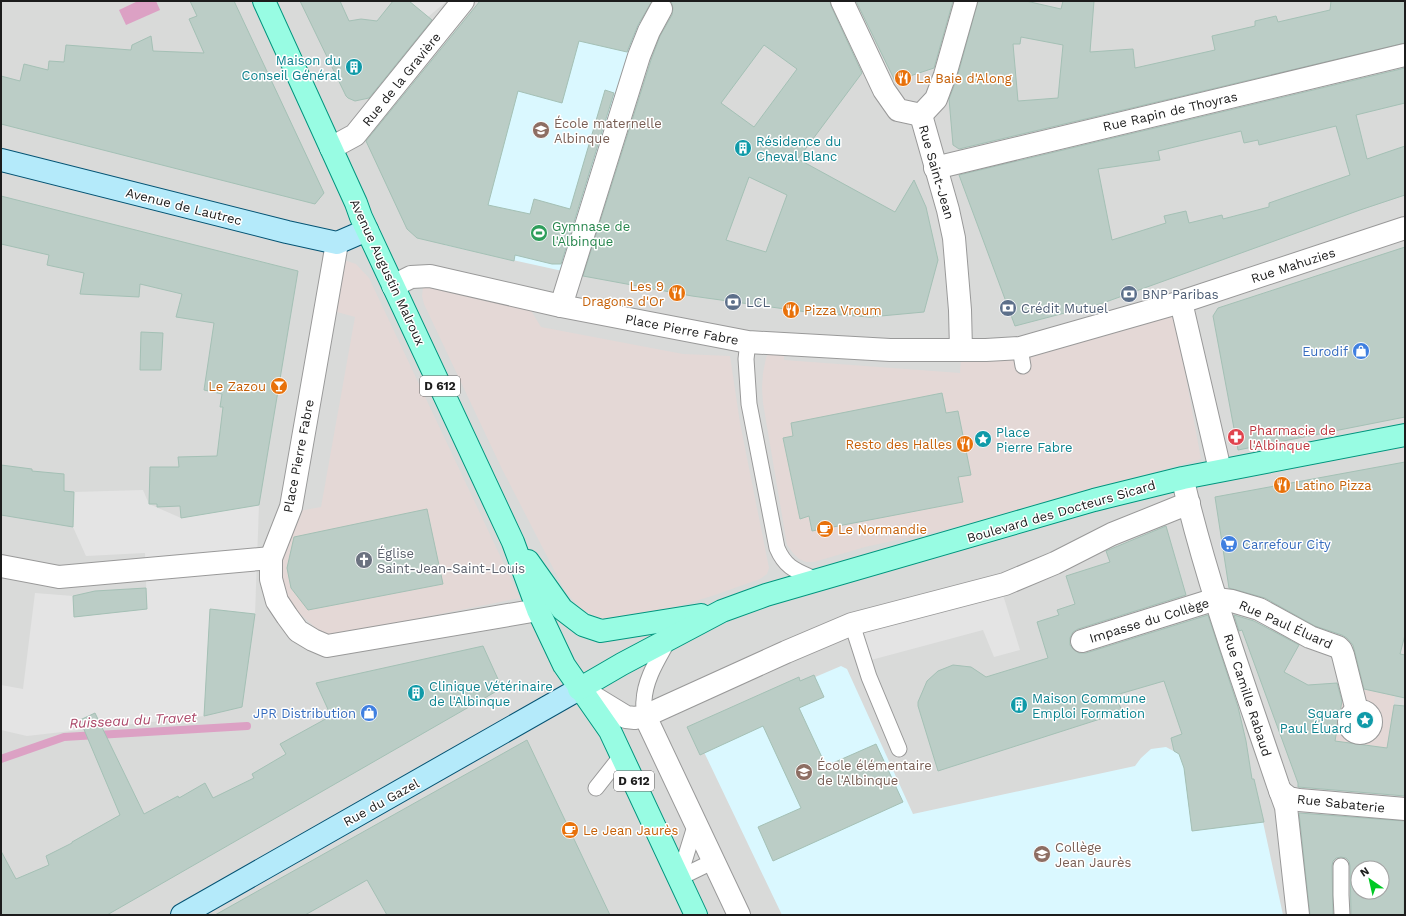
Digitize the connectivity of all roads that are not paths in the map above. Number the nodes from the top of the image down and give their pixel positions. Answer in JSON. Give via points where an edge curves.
{"nodes":[{"id":1,"x":264,"y":1,"type":"edge"},
{"id":2,"x":463,"y":1,"type":"edge"},
{"id":3,"x":842,"y":1,"type":"edge"},
{"id":4,"x":966,"y":1,"type":"edge"},
{"id":5,"x":664,"y":5,"type":"edge"},
{"id":6,"x":1405,"y":55,"type":"edge"},
{"id":7,"x":921,"y":115,"type":"junction"},
{"id":8,"x":331,"y":148,"type":"junction"},
{"id":9,"x":1,"y":160,"type":"edge"},
{"id":10,"x":935,"y":168,"type":"junction"},
{"id":11,"x":1405,"y":228,"type":"edge"},
{"id":12,"x":367,"y":230,"type":"junction"},
{"id":13,"x":337,"y":243,"type":"junction"},
{"id":14,"x":393,"y":286,"type":"junction"},
{"id":15,"x":1181,"y":302,"type":"junction"},
{"id":16,"x":561,"y":306,"type":"junction"},
{"id":17,"x":748,"y":342,"type":"junction"},
{"id":18,"x":961,"y":350,"type":"junction"},
{"id":19,"x":1405,"y":435,"type":"edge"},
{"id":20,"x":1220,"y":470,"type":"junction"},
{"id":21,"x":1183,"y":478,"type":"junction"},
{"id":22,"x":1189,"y":503,"type":"junction"},
{"id":23,"x":514,"y":542,"type":"junction"},
{"id":24,"x":271,"y":558,"type":"junction"},
{"id":25,"x":1,"y":566,"type":"edge"},
{"id":26,"x":817,"y":580,"type":"junction"},
{"id":27,"x":1216,"y":599,"type":"junction"},
{"id":28,"x":538,"y":610,"type":"junction"},
{"id":29,"x":722,"y":611,"type":"junction"},
{"id":30,"x":852,"y":624,"type":"junction"},
{"id":31,"x":670,"y":638,"type":"junction"},
{"id":32,"x":1082,"y":641,"type":"dead end"},
{"id":33,"x":579,"y":689,"type":"junction"},
{"id":34,"x":1357,"y":711,"type":"dead end"},
{"id":35,"x":645,"y":716,"type":"junction"},
{"id":36,"x":899,"y":749,"type":"dead end"},
{"id":37,"x":622,"y":755,"type":"junction"},
{"id":38,"x":596,"y":788,"type":"dead end"},
{"id":39,"x":1280,"y":791,"type":"junction"},
{"id":40,"x":1405,"y":809,"type":"edge"},
{"id":41,"x":696,"y":823,"type":"junction"},
{"id":42,"x":714,"y":861,"type":"junction"},
{"id":43,"x":1341,"y":866,"type":"dead end"},
{"id":44,"x":679,"y":878,"type":"junction"},
{"id":45,"x":182,"y":915,"type":"edge"},
{"id":46,"x":696,"y":915,"type":"edge"},
{"id":47,"x":739,"y":915,"type":"edge"},
{"id":48,"x":1298,"y":915,"type":"edge"},
{"id":49,"x":1342,"y":915,"type":"edge"}],
"edges":[{"from":1,"to":8,"type":"main road","name":"Avenue Augustin Malroux","number":"D 612"},
{"from":2,"to":8,"type":"street","name":"Rue de la Gravière","via":[[355,135]]},
{"from":3,"to":7,"type":"street","name":"Rue Saint-Jean","via":[[884,90],[898,110]]},
{"from":4,"to":7,"type":"street","via":[[936,99]]},
{"from":5,"to":16,"type":"street","via":[[649,31],[639,56]]},
{"from":6,"to":10,"type":"street","name":"Rue Rapin de Thoyras"},
{"from":7,"to":10,"type":"street","name":"Rue Saint-Jean"},
{"from":8,"to":12,"type":"main road","name":"Avenue Augustin Malroux","number":"D 612"},
{"from":9,"to":13,"type":"street","name":"Avenue de Lautrec"},
{"from":10,"to":18,"type":"street","name":"Rue Saint-Jean","via":[[954,238]]},
{"from":11,"to":15,"type":"street","name":"Rue Mahuzies"},
{"from":12,"to":13,"type":"street"},
{"from":12,"to":14,"type":"main road","name":"Avenue Augustin Malroux","number":"D 612"},
{"from":13,"to":24,"type":"street","name":"Place Pierre Fabre","via":[[290,507]]},
{"from":14,"to":16,"type":"street","name":"Place Pierre Fabre","via":[[411,277],[430,276]]},
{"from":14,"to":23,"type":"main road","name":"Avenue Augustin Malroux","number":"D 612"},
{"from":15,"to":18,"type":"street","name":"Place Pierre Fabre","via":[[1022,357],[986,350]]},
{"from":15,"to":20,"type":"street"},
{"from":16,"to":17,"type":"street","name":"Place Pierre Fabre"},
{"from":17,"to":18,"type":"street","name":"Place Pierre Fabre","via":[[890,350]]},
{"from":17,"to":26,"type":"lane","via":[[746,359],[752,453],[766,522],[781,557],[787,564]]},
{"from":19,"to":20,"type":"main road","name":"Boulevard des Docteurs Sicard"},
{"from":20,"to":21,"type":"main road","name":"Boulevard des Docteurs Sicard"},
{"from":21,"to":22,"type":"street","name":"Rue Camille Rabaud"},
{"from":21,"to":26,"type":"main road","name":"Boulevard des Docteurs Sicard","via":[[1094,500]]},
{"from":22,"to":27,"type":"street","name":"Rue Camille Rabaud"},
{"from":22,"to":30,"type":"street","via":[[1112,534],[1055,563],[1013,580]]},
{"from":23,"to":28,"type":"main road","number":"D 612"},
{"from":23,"to":29,"type":"main road","name":"Boulevard des Docteurs Sicard","via":[[562,609],[584,626],[601,631]]},
{"from":24,"to":25,"type":"street","via":[[59,577]]},
{"from":24,"to":28,"type":"street","name":"Place Pierre Fabre","via":[[271,579],[277,601],[298,631],[327,646]]},
{"from":26,"to":29,"type":"main road","name":"Boulevard des Docteurs Sicard"},
{"from":27,"to":32,"type":"street","name":"Impasse du Collège"},
{"from":27,"to":34,"type":"street","name":"Rue Paul Éluard","via":[[1259,609],[1310,637],[1338,647],[1341,650]]},
{"from":27,"to":39,"type":"street","name":"Rue Camille Rabaud"},
{"from":28,"to":33,"type":"main road","number":"D 612","via":[[564,665]]},
{"from":29,"to":31,"type":"main road","name":"Boulevard des Docteurs Sicard"},
{"from":30,"to":35,"type":"street"},
{"from":30,"to":36,"type":"lane","via":[[869,678]]},
{"from":31,"to":33,"type":"main road","name":"Boulevard des Docteurs Sicard"},
{"from":31,"to":35,"type":"lane","via":[[648,682],[644,701]]},
{"from":33,"to":35,"type":"street","via":[[626,717]]},
{"from":33,"to":37,"type":"main road","number":"D 612","via":[[610,730]]},
{"from":33,"to":45,"type":"street","name":"Rue du Gazel"},
{"from":35,"to":41,"type":"street"},
{"from":37,"to":38,"type":"lane"},
{"from":37,"to":44,"type":"main road","number":"D 612"},
{"from":39,"to":40,"type":"street","name":"Rue Sabaterie","via":[[1289,798],[1299,800]]},
{"from":39,"to":48,"type":"street","name":"Rue Camille Rabaud","via":[[1286,807]]},
{"from":41,"to":42,"type":"street"},
{"from":41,"to":44,"type":"lane"},
{"from":42,"to":44,"type":"lane"},
{"from":42,"to":47,"type":"street"},
{"from":43,"to":49,"type":"lane"},
{"from":44,"to":46,"type":"main road","number":"D 612"}]}
